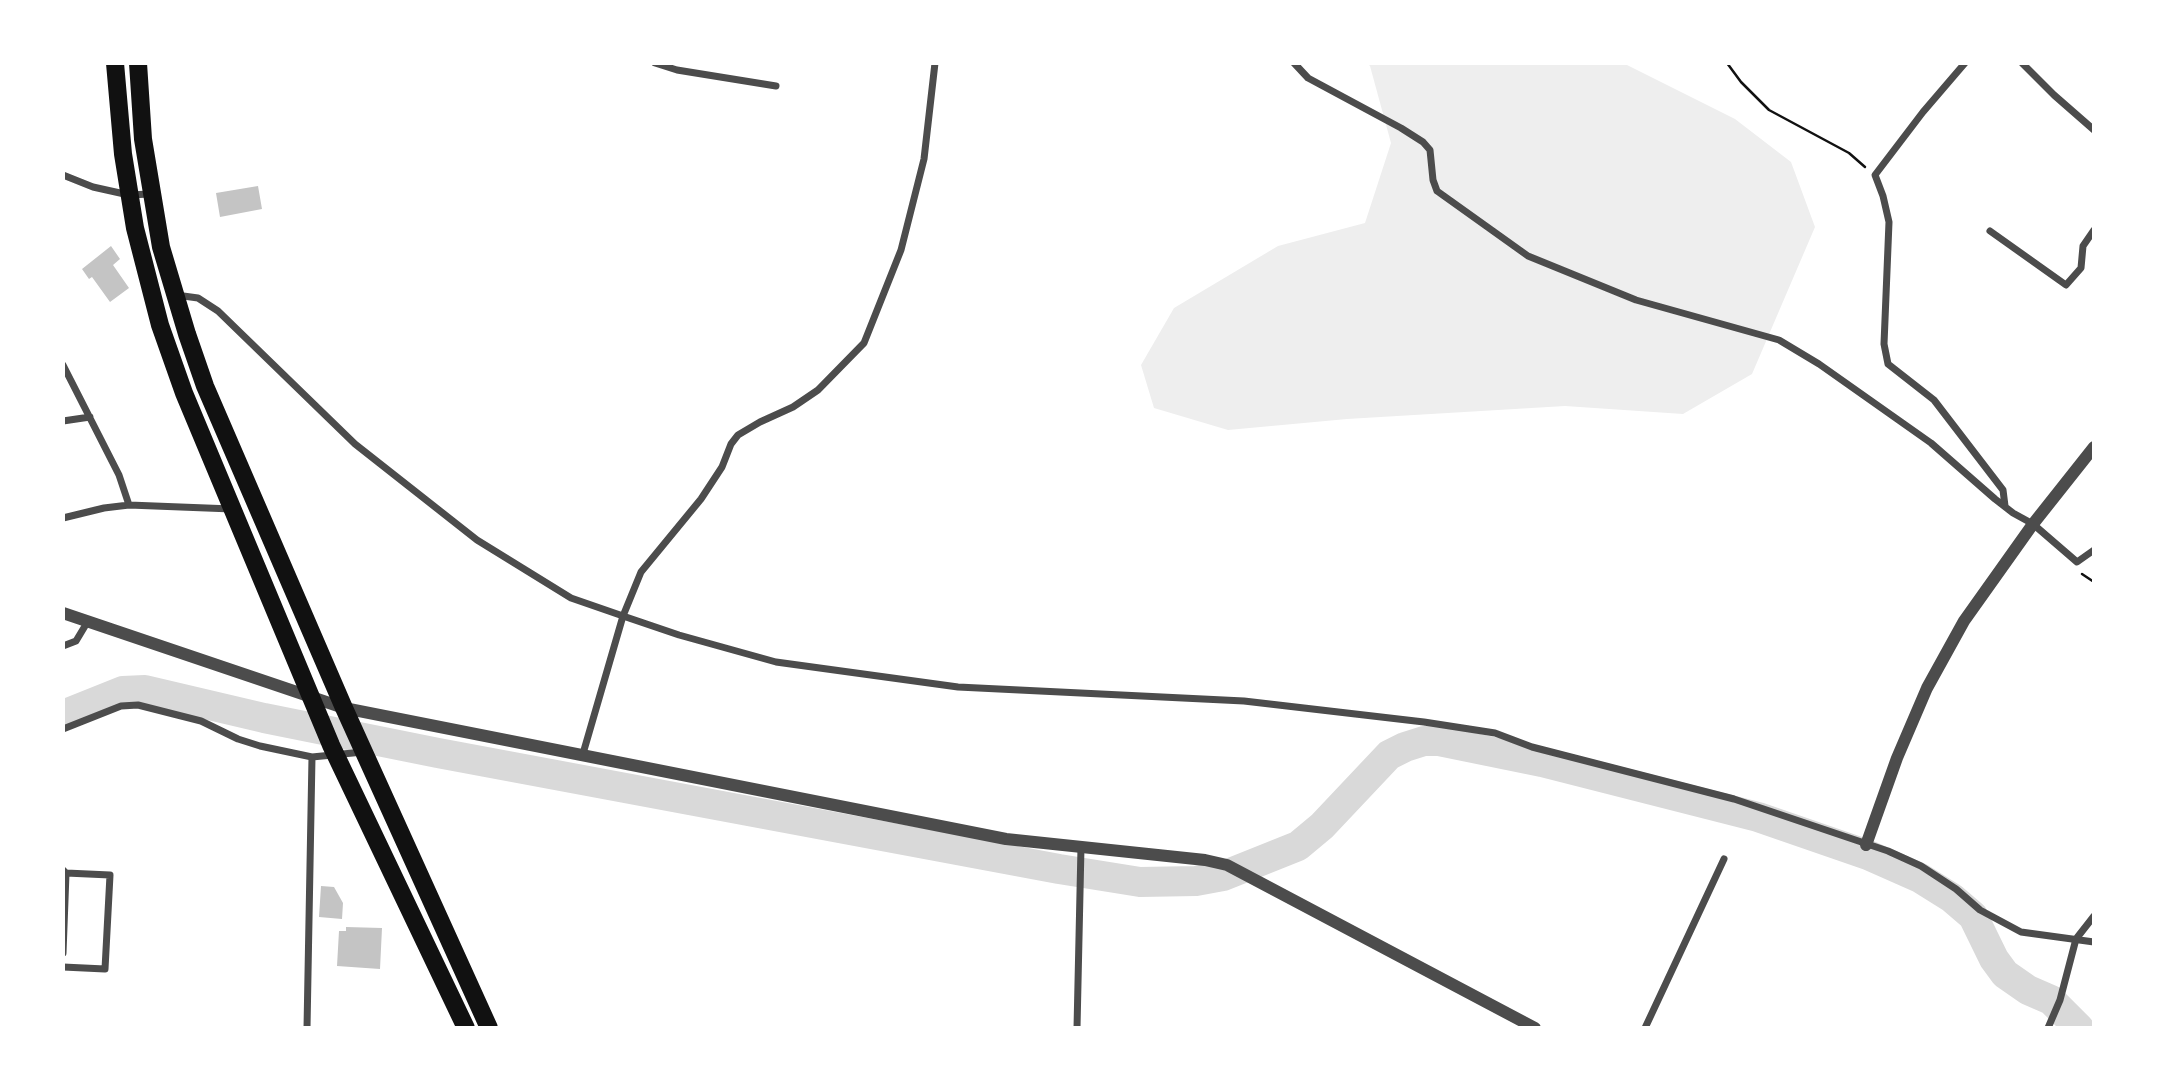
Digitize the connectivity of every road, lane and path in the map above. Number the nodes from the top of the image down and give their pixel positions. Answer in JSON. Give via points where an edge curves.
{"nodes":[{"id":1,"x":115,"y":63,"type":"edge"},
{"id":2,"x":138,"y":63,"type":"edge"},
{"id":3,"x":654,"y":63,"type":"edge"},
{"id":4,"x":935,"y":63,"type":"edge"},
{"id":5,"x":1294,"y":63,"type":"edge"},
{"id":6,"x":1727,"y":63,"type":"edge"},
{"id":7,"x":1965,"y":63,"type":"edge"},
{"id":8,"x":2022,"y":63,"type":"edge"},
{"id":9,"x":776,"y":86,"type":"dead end"},
{"id":10,"x":2094,"y":130,"type":"edge"},
{"id":11,"x":63,"y":175,"type":"edge"},
{"id":12,"x":1875,"y":175,"type":"junction"},
{"id":13,"x":151,"y":194,"type":"junction"},
{"id":14,"x":130,"y":195,"type":"junction"},
{"id":15,"x":2094,"y":230,"type":"edge"},
{"id":16,"x":1990,"y":231,"type":"dead end"},
{"id":17,"x":175,"y":295,"type":"junction"},
{"id":18,"x":63,"y":365,"type":"edge"},
{"id":19,"x":90,"y":417,"type":"junction"},
{"id":20,"x":63,"y":421,"type":"edge"},
{"id":21,"x":2094,"y":447,"type":"edge"},
{"id":22,"x":129,"y":505,"type":"junction"},
{"id":23,"x":2005,"y":506,"type":"junction"},
{"id":24,"x":233,"y":509,"type":"junction"},
{"id":25,"x":63,"y":518,"type":"edge"},
{"id":26,"x":2033,"y":524,"type":"junction"},
{"id":27,"x":2094,"y":550,"type":"edge"},
{"id":28,"x":63,"y":613,"type":"edge"},
{"id":29,"x":623,"y":616,"type":"junction"},
{"id":30,"x":88,"y":621,"type":"junction"},
{"id":31,"x":63,"y":646,"type":"edge"},
{"id":32,"x":310,"y":696,"type":"junction"},
{"id":33,"x":347,"y":714,"type":"junction"},
{"id":34,"x":63,"y":729,"type":"edge"},
{"id":35,"x":363,"y":749,"type":"junction"},
{"id":36,"x":333,"y":750,"type":"junction"},
{"id":37,"x":312,"y":757,"type":"junction"},
{"id":38,"x":582,"y":757,"type":"junction"},
{"id":39,"x":63,"y":779,"type":"edge"},
{"id":40,"x":1866,"y":845,"type":"junction"},
{"id":41,"x":1081,"y":847,"type":"junction"},
{"id":42,"x":1724,"y":859,"type":"dead end"},
{"id":43,"x":65,"y":872,"type":"edge"},
{"id":44,"x":2094,"y":916,"type":"edge"},
{"id":45,"x":2076,"y":939,"type":"junction"},
{"id":46,"x":2094,"y":942,"type":"edge"},
{"id":47,"x":63,"y":953,"type":"edge"},
{"id":48,"x":63,"y":967,"type":"edge"},
{"id":49,"x":307,"y":1028,"type":"edge"},
{"id":50,"x":466,"y":1028,"type":"edge"},
{"id":51,"x":489,"y":1028,"type":"edge"},
{"id":52,"x":1077,"y":1028,"type":"edge"},
{"id":53,"x":1535,"y":1028,"type":"edge"},
{"id":54,"x":1645,"y":1028,"type":"edge"},
{"id":55,"x":2048,"y":1028,"type":"edge"}],
"edges":[{"from":1,"to":14,"type":"highway"},
{"from":2,"to":13,"type":"highway"},
{"from":3,"to":9,"type":"street","via":[[677,71]]},
{"from":4,"to":29,"type":"street","via":[[924,159],[901,250],[864,343],[818,390],[738,435],[701,499],[641,572]]},
{"from":5,"to":23,"type":"street","via":[[1308,78],[1423,142],[1430,150],[1437,191],[1528,256],[1636,300],[1779,340],[1931,443]]},
{"from":6,"to":12,"type":"path","via":[[1769,110],[1849,153]]},
{"from":7,"to":12,"type":"street"},
{"from":8,"to":10,"type":"street"},
{"from":11,"to":14,"type":"street"},
{"from":12,"to":23,"type":"street","via":[[1889,222],[1884,344],[1888,364],[1934,400],[2003,490]]},
{"from":13,"to":14,"type":"street"},
{"from":13,"to":17,"type":"highway"},
{"from":14,"to":24,"type":"highway","via":[[160,325]]},
{"from":15,"to":16,"type":"street","via":[[2083,246],[2081,268],[2066,285]]},
{"from":17,"to":29,"type":"street","via":[[198,298],[218,311],[355,444],[477,540],[571,598]]},
{"from":17,"to":33,"type":"highway","via":[[210,398]]},
{"from":18,"to":19,"type":"street"},
{"from":19,"to":20,"type":"street"},
{"from":19,"to":22,"type":"street"},
{"from":21,"to":26,"type":"street"},
{"from":22,"to":24,"type":"street"},
{"from":22,"to":25,"type":"street"},
{"from":23,"to":26,"type":"street"},
{"from":24,"to":32,"type":"highway"},
{"from":26,"to":27,"type":"street","via":[[2077,562]]},
{"from":26,"to":40,"type":"street","via":[[1964,621],[1927,688]]},
{"from":28,"to":30,"type":"street"},
{"from":29,"to":38,"type":"street"},
{"from":29,"to":40,"type":"street","via":[[776,662],[958,687],[1244,701],[1495,733],[1532,747],[1734,799]]},
{"from":30,"to":31,"type":"street","via":[[76,641]]},
{"from":30,"to":32,"type":"street"},
{"from":32,"to":33,"type":"street"},
{"from":32,"to":36,"type":"highway"},
{"from":33,"to":35,"type":"highway"},
{"from":33,"to":38,"type":"street"},
{"from":34,"to":37,"type":"street","via":[[121,706],[138,705],[201,721],[238,739]]},
{"from":34,"to":39,"type":"path"},
{"from":35,"to":36,"type":"street"},
{"from":35,"to":51,"type":"highway"},
{"from":36,"to":37,"type":"street"},
{"from":36,"to":50,"type":"highway"},
{"from":37,"to":49,"type":"street"},
{"from":38,"to":41,"type":"street","via":[[1006,839]]},
{"from":40,"to":45,"type":"street","via":[[1920,866],[1980,910],[2021,932]]},
{"from":41,"to":52,"type":"street"},
{"from":41,"to":53,"type":"street","via":[[1227,865]]},
{"from":42,"to":54,"type":"street"},
{"from":43,"to":47,"type":"street"},
{"from":43,"to":48,"type":"street","via":[[110,875],[105,969]]},
{"from":44,"to":45,"type":"street"},
{"from":45,"to":46,"type":"street"},
{"from":45,"to":55,"type":"street"}]}
